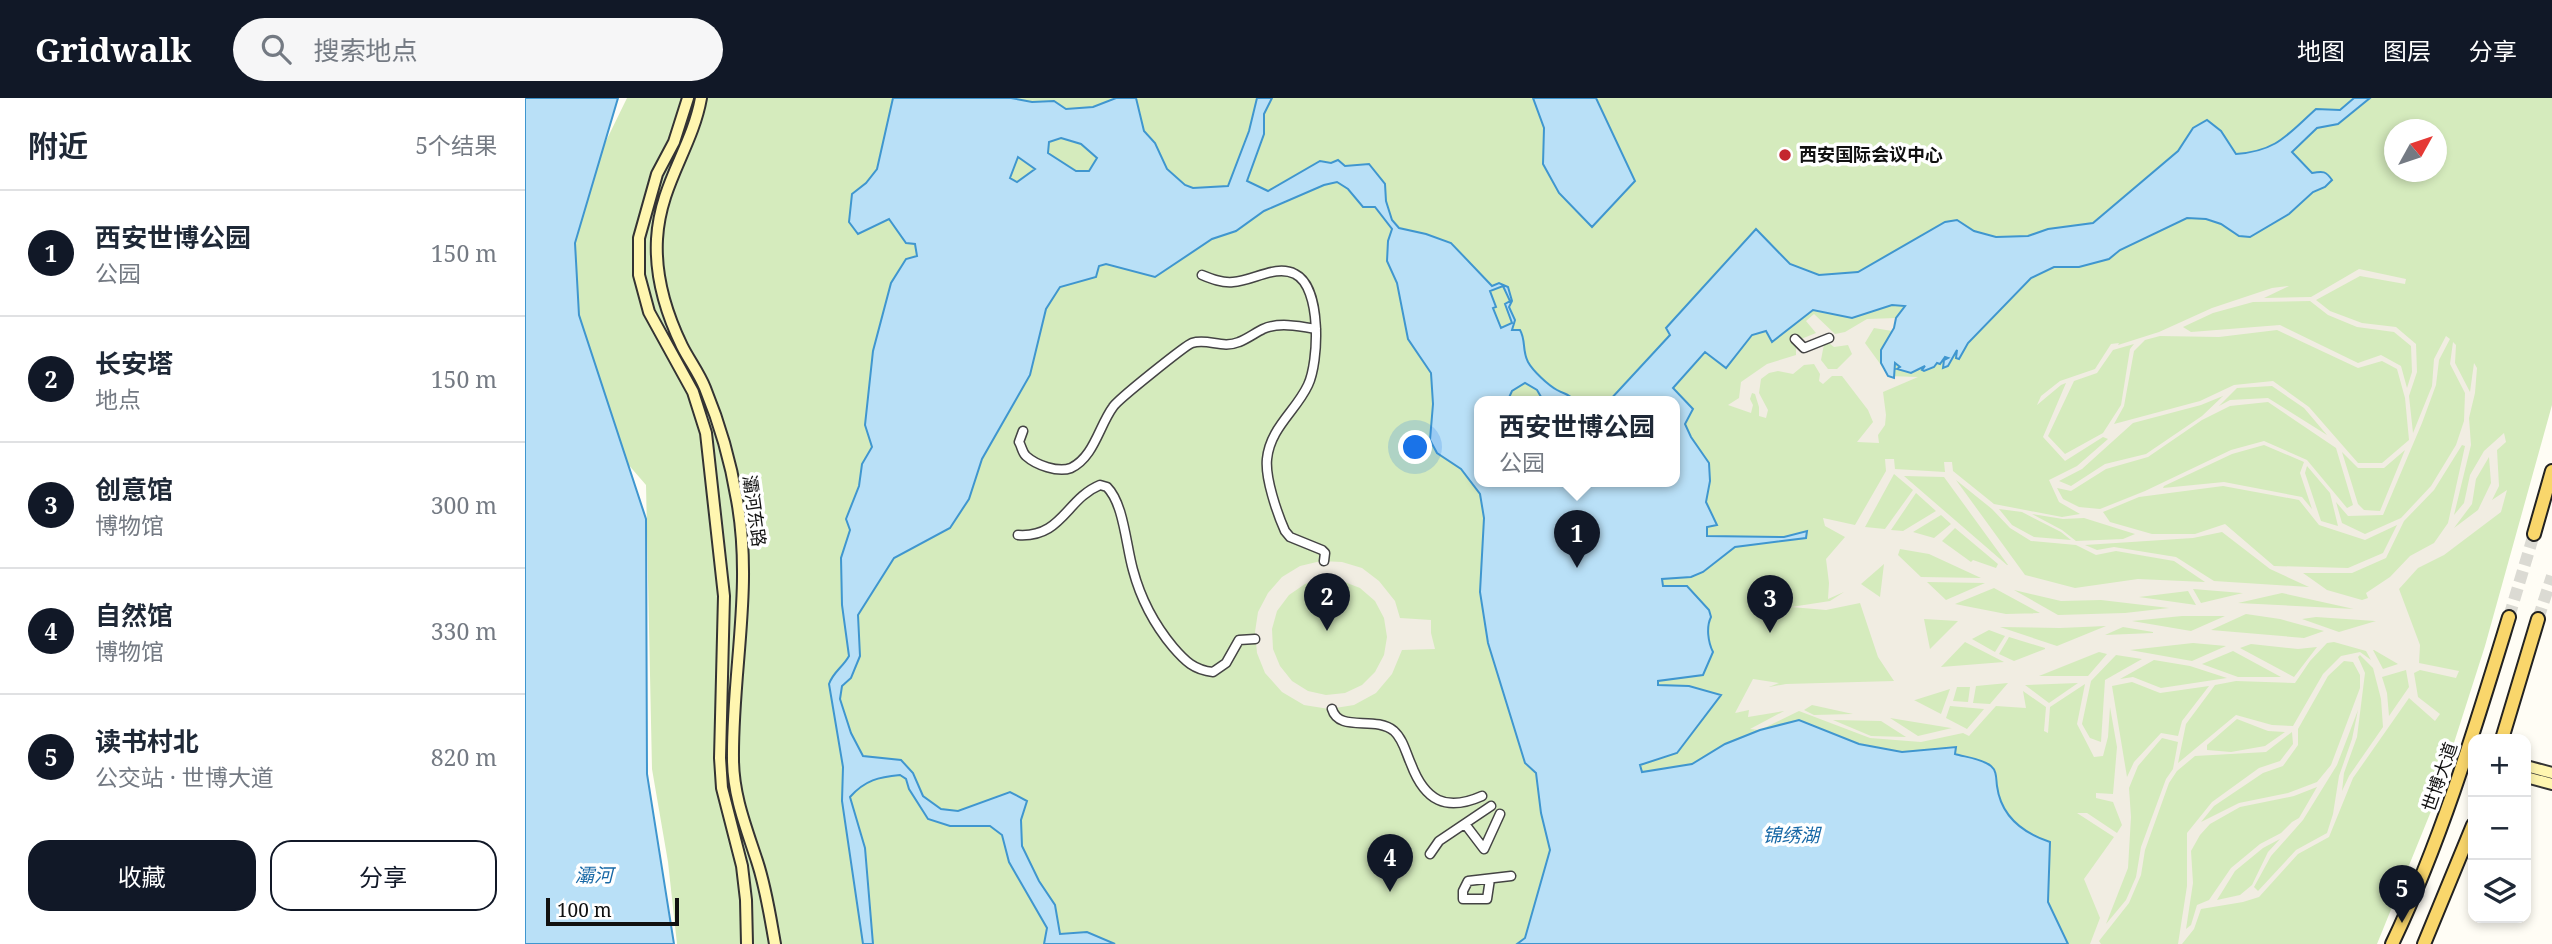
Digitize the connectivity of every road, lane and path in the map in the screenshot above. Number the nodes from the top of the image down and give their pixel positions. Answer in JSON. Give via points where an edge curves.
{"nodes":[{"id":1,"x":688,"y":98,"type":"edge"},
{"id":2,"x":701,"y":98,"type":"edge"},
{"id":3,"x":1202,"y":275,"type":"dead end"},
{"id":4,"x":1316,"y":329,"type":"junction"},
{"id":5,"x":1829,"y":338,"type":"dead end"},
{"id":6,"x":1795,"y":339,"type":"dead end"},
{"id":7,"x":1023,"y":431,"type":"dead end"},
{"id":8,"x":2552,"y":471,"type":"edge"},
{"id":9,"x":2534,"y":534,"type":"tunnel mouth"},
{"id":10,"x":1018,"y":535,"type":"dead end"},
{"id":11,"x":1324,"y":561,"type":"dead end"},
{"id":12,"x":2509,"y":617,"type":"tunnel mouth"},
{"id":13,"x":2538,"y":619,"type":"tunnel mouth"},
{"id":14,"x":1255,"y":639,"type":"dead end"},
{"id":15,"x":1332,"y":709,"type":"dead end"},
{"id":16,"x":2476,"y":734,"type":"edge"},
{"id":17,"x":2504,"y":734,"type":"edge"},
{"id":18,"x":2468,"y":761,"type":"edge"},
{"id":19,"x":2531,"y":767,"type":"edge"},
{"id":20,"x":2552,"y":773,"type":"edge"},
{"id":21,"x":2531,"y":778,"type":"edge"},
{"id":22,"x":2552,"y":784,"type":"edge"},
{"id":23,"x":1482,"y":796,"type":"dead end"},
{"id":24,"x":1491,"y":806,"type":"dead end"},
{"id":25,"x":1500,"y":814,"type":"dead end"},
{"id":26,"x":743,"y":818,"type":"junction"},
{"id":27,"x":731,"y":824,"type":"junction"},
{"id":28,"x":1465,"y":824,"type":"junction"},
{"id":29,"x":2468,"y":837,"type":"edge"},
{"id":30,"x":1430,"y":854,"type":"dead end"},
{"id":31,"x":1511,"y":876,"type":"dead end"},
{"id":32,"x":1490,"y":879,"type":"dead end"},
{"id":33,"x":747,"y":944,"type":"edge"},
{"id":34,"x":775,"y":944,"type":"edge"},
{"id":35,"x":2392,"y":944,"type":"edge"},
{"id":36,"x":2424,"y":944,"type":"edge"}],
"edges":[{"from":1,"to":27,"type":"street","via":[[674,142],[657,174],[639,237],[639,275],[649,312],[693,392],[706,433],[724,596],[720,758]]},
{"from":2,"to":26,"type":"street","name":"灞河东路","via":[[696,122],[662,203],[657,239],[667,307],[705,387],[730,466],[743,540],[744,597],[733,758]]},
{"from":3,"to":4,"type":"street","via":[[1231,282],[1276,271],[1298,275],[1309,292]]},
{"from":4,"to":7,"type":"street","via":[[1283,325],[1266,328],[1238,343],[1204,342],[1181,348],[1114,405],[1088,453],[1067,470],[1042,466],[1027,457],[1019,442]]},
{"from":4,"to":11,"type":"street","via":[[1308,386],[1272,441],[1267,471],[1285,531],[1322,550]]},
{"from":5,"to":6,"type":"street","via":[[1804,348]]},
{"from":8,"to":9,"type":"main road"},
{"from":10,"to":14,"type":"street","via":[[1047,530],[1083,495],[1100,485],[1107,487],[1116,501],[1146,608],[1187,664],[1213,672],[1226,663],[1239,640]]},
{"from":12,"to":16,"type":"main road","name":"世博大道"},
{"from":13,"to":17,"type":"main road"},
{"from":15,"to":23,"type":"street","via":[[1342,721],[1380,723],[1391,729],[1402,742],[1415,775],[1436,799],[1455,805]]},
{"from":18,"to":35,"type":"main road","name":"世博大道"},
{"from":19,"to":20,"type":"street"},
{"from":21,"to":22,"type":"street"},
{"from":24,"to":28,"type":"street"},
{"from":25,"to":28,"type":"street","via":[[1484,849]]},
{"from":26,"to":27,"type":"street"},
{"from":26,"to":34,"type":"street","name":"灞河东路","via":[[758,862]]},
{"from":27,"to":33,"type":"street","via":[[742,866]]},
{"from":28,"to":30,"type":"street","via":[[1439,841]]},
{"from":29,"to":36,"type":"main road"},
{"from":31,"to":32,"type":"street"}]}
